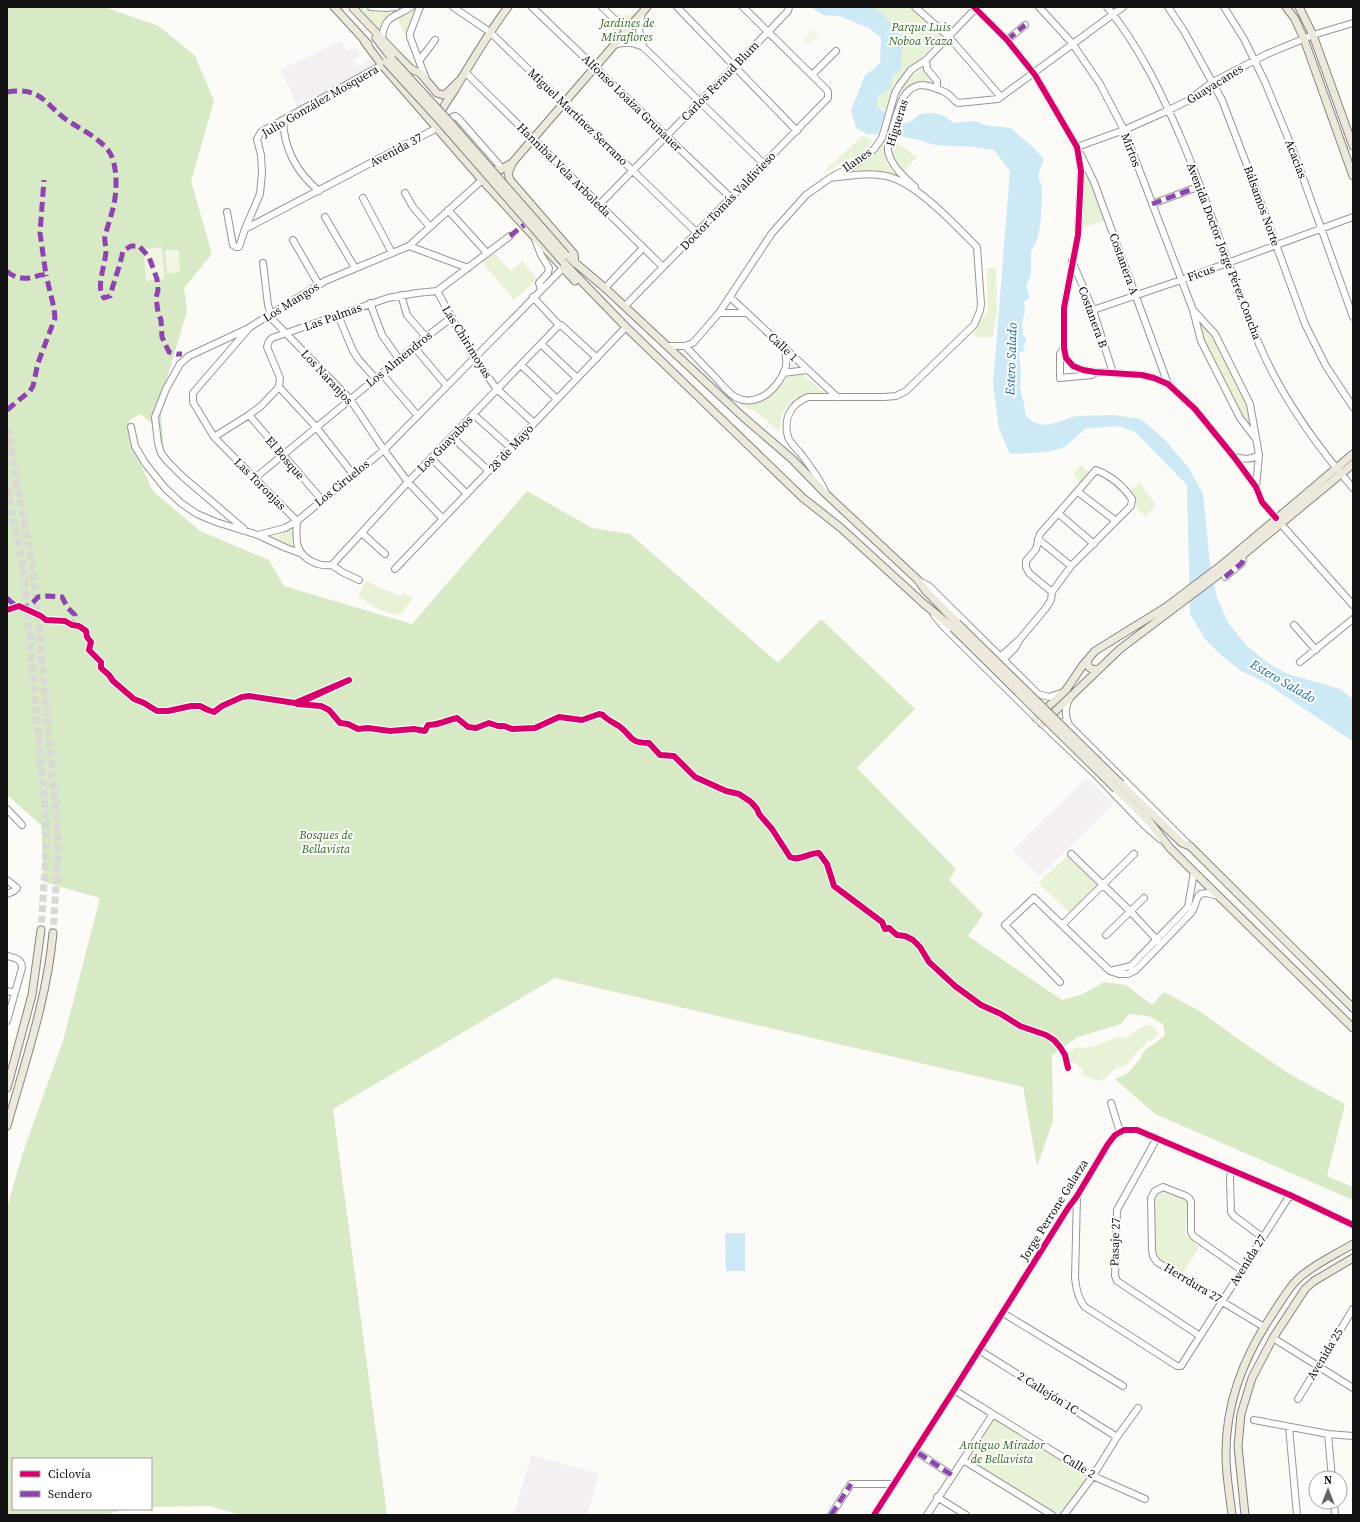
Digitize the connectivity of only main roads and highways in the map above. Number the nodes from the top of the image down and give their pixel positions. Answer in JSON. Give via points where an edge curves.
{"nodes":[{"id":1,"x":334,"y":7,"type":"edge"},
{"id":2,"x":508,"y":7,"type":"edge"},
{"id":3,"x":1286,"y":7,"type":"edge"},
{"id":4,"x":1299,"y":7,"type":"edge"},
{"id":5,"x":353,"y":8,"type":"edge"},
{"id":6,"x":645,"y":9,"type":"edge"},
{"id":7,"x":387,"y":62,"type":"junction"},
{"id":8,"x":411,"y":69,"type":"junction"},
{"id":9,"x":461,"y":79,"type":"junction"},
{"id":10,"x":420,"y":108,"type":"junction"},
{"id":11,"x":442,"y":115,"type":"junction"},
{"id":12,"x":437,"y":128,"type":"junction"},
{"id":13,"x":1348,"y":132,"type":"junction"},
{"id":14,"x":1338,"y":135,"type":"junction"},
{"id":15,"x":1353,"y":146,"type":"edge"},
{"id":16,"x":463,"y":158,"type":"junction"},
{"id":17,"x":512,"y":164,"type":"junction"},
{"id":18,"x":489,"y":169,"type":"junction"},
{"id":19,"x":1353,"y":176,"type":"edge"},
{"id":20,"x":514,"y":186,"type":"junction"},
{"id":21,"x":501,"y":201,"type":"junction"},
{"id":22,"x":575,"y":263,"type":"junction"},
{"id":23,"x":563,"y":265,"type":"junction"},
{"id":24,"x":1353,"y":454,"type":"edge"},
{"id":25,"x":1353,"y":464,"type":"edge"},
{"id":26,"x":1279,"y":521,"type":"junction"},
{"id":27,"x":1225,"y":570,"type":"junction"},
{"id":28,"x":1168,"y":609,"type":"junction"},
{"id":29,"x":955,"y":626,"type":"junction"},
{"id":30,"x":1101,"y":646,"type":"junction"},
{"id":31,"x":1112,"y":655,"type":"junction"},
{"id":32,"x":1088,"y":659,"type":"junction"},
{"id":33,"x":1099,"y":669,"type":"junction"},
{"id":34,"x":1036,"y":718,"type":"road end"},
{"id":35,"x":1042,"y":724,"type":"road end"},
{"id":36,"x":1118,"y":787,"type":"junction"},
{"id":37,"x":41,"y":930,"type":"tunnel mouth"},
{"id":38,"x":53,"y":933,"type":"tunnel mouth"},
{"id":39,"x":37,"y":964,"type":"junction"},
{"id":40,"x":49,"y":965,"type":"junction"},
{"id":41,"x":1353,"y":1008,"type":"edge"},
{"id":42,"x":1353,"y":1028,"type":"edge"},
{"id":43,"x":7,"y":1088,"type":"edge"},
{"id":44,"x":7,"y":1126,"type":"edge"},
{"id":45,"x":1353,"y":1244,"type":"edge"},
{"id":46,"x":1353,"y":1258,"type":"edge"},
{"id":47,"x":1232,"y":1515,"type":"edge"},
{"id":48,"x":1245,"y":1515,"type":"edge"}],
"edges":[{"from":1,"to":7,"type":"main road"},
{"from":2,"to":9,"type":"main road"},
{"from":3,"to":14,"type":"main road","via":[[1304,39]]},
{"from":4,"to":13,"type":"main road","via":[[1313,34]]},
{"from":5,"to":7,"type":"main road"},
{"from":5,"to":8,"type":"main road"},
{"from":6,"to":17,"type":"main road"},
{"from":7,"to":10,"type":"main road"},
{"from":7,"to":22,"type":"main road","bridge":true,"via":[[447,119]]},
{"from":7,"to":23,"type":"main road","bridge":true,"via":[[516,207]]},
{"from":8,"to":9,"type":"main road","via":[[420,73],[437,94],[451,90]]},
{"from":8,"to":10,"type":"main road","via":[[434,99],[427,108]]},
{"from":9,"to":11,"type":"main road"},
{"from":10,"to":12,"type":"main road"},
{"from":11,"to":12,"type":"main road"},
{"from":11,"to":18,"type":"main road"},
{"from":12,"to":16,"type":"main road"},
{"from":13,"to":14,"type":"main road"},
{"from":13,"to":15,"type":"main road"},
{"from":14,"to":19,"type":"main road"},
{"from":16,"to":18,"type":"main road"},
{"from":16,"to":21,"type":"main road"},
{"from":17,"to":18,"type":"main road","via":[[500,170]]},
{"from":17,"to":20,"type":"main road","via":[[508,177]]},
{"from":20,"to":21,"type":"main road","via":[[507,185],[502,188],[499,194]]},
{"from":20,"to":22,"type":"main road","via":[[574,254]]},
{"from":21,"to":23,"type":"main road"},
{"from":22,"to":29,"type":"main road","via":[[792,459],[918,580]]},
{"from":23,"to":29,"type":"main road","via":[[586,284],[626,327],[803,498],[841,528],[925,605]]},
{"from":24,"to":26,"type":"main road"},
{"from":25,"to":26,"type":"main road"},
{"from":26,"to":27,"type":"main road"},
{"from":26,"to":27,"type":"main road"},
{"from":27,"to":28,"type":"main road"},
{"from":28,"to":30,"type":"main road"},
{"from":28,"to":31,"type":"main road"},
{"from":29,"to":36,"type":"main road","bridge":true},
{"from":30,"to":31,"type":"main road","via":[[1108,648]]},
{"from":30,"to":32,"type":"main road"},
{"from":31,"to":33,"type":"main road"},
{"from":32,"to":33,"type":"main road","via":[[1090,669]]},
{"from":32,"to":34,"type":"main road","via":[[1066,690]]},
{"from":33,"to":35,"type":"main road"},
{"from":36,"to":41,"type":"main road","via":[[1182,843],[1190,846]]},
{"from":36,"to":42,"type":"main road","via":[[1170,848]]},
{"from":37,"to":39,"type":"main road"},
{"from":38,"to":40,"type":"main road"},
{"from":39,"to":40,"type":"main road"},
{"from":39,"to":43,"type":"main road","via":[[32,995]]},
{"from":40,"to":44,"type":"main road"},
{"from":45,"to":47,"type":"main road","via":[[1298,1279],[1264,1326],[1251,1350],[1239,1379],[1227,1424],[1226,1460]]},
{"from":46,"to":48,"type":"main road","via":[[1305,1289],[1273,1338],[1252,1378],[1241,1414],[1238,1457]]}]}
